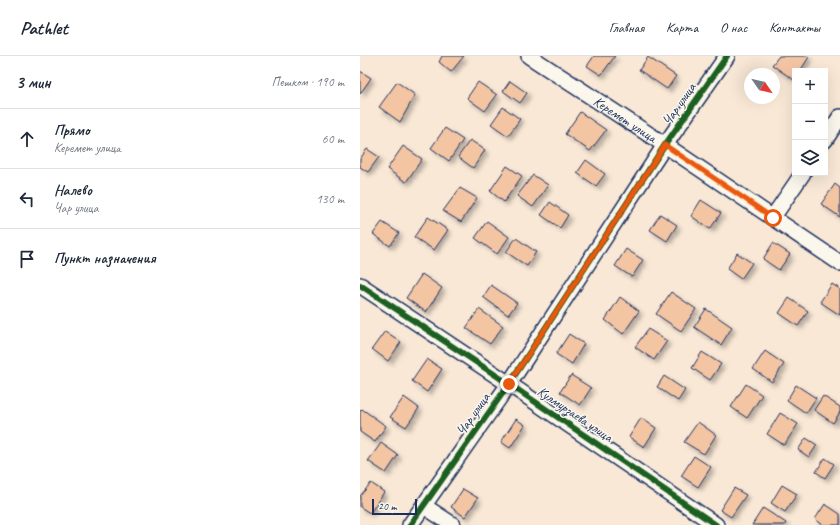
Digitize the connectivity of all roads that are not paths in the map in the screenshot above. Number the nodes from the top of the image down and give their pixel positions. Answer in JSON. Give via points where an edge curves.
{"nodes":[{"id":1,"x":529,"y":56,"type":"edge"},
{"id":2,"x":727,"y":56,"type":"edge"},
{"id":3,"x":840,"y":117,"type":"edge"},
{"id":4,"x":828,"y":135,"type":"edge"},
{"id":5,"x":665,"y":145,"type":"junction"},
{"id":6,"x":801,"y":176,"type":"edge"},
{"id":7,"x":773,"y":218,"type":"junction"},
{"id":8,"x":840,"y":263,"type":"edge"},
{"id":9,"x":360,"y":285,"type":"edge"},
{"id":10,"x":509,"y":384,"type":"junction"},
{"id":11,"x":424,"y":506,"type":"junction"},
{"id":12,"x":410,"y":525,"type":"edge"},
{"id":13,"x":453,"y":525,"type":"edge"},
{"id":14,"x":716,"y":525,"type":"edge"}],
"edges":[{"from":1,"to":5,"type":"street","name":"Керемет улица"},
{"from":2,"to":5,"type":"street","name":"Чар улица"},
{"from":3,"to":4,"type":"street"},
{"from":5,"to":7,"type":"street","name":"Керемет улица"},
{"from":5,"to":10,"type":"street","name":"Чар улица"},
{"from":6,"to":7,"type":"street"},
{"from":7,"to":8,"type":"street","name":"Керемет улица"},
{"from":9,"to":10,"type":"street","name":"Кулмурзаева улица"},
{"from":10,"to":11,"type":"street","name":"Чар улица"},
{"from":10,"to":14,"type":"street","name":"Кулмурзаева улица"},
{"from":11,"to":12,"type":"street","name":"Чар улица"},
{"from":11,"to":13,"type":"street"}]}
